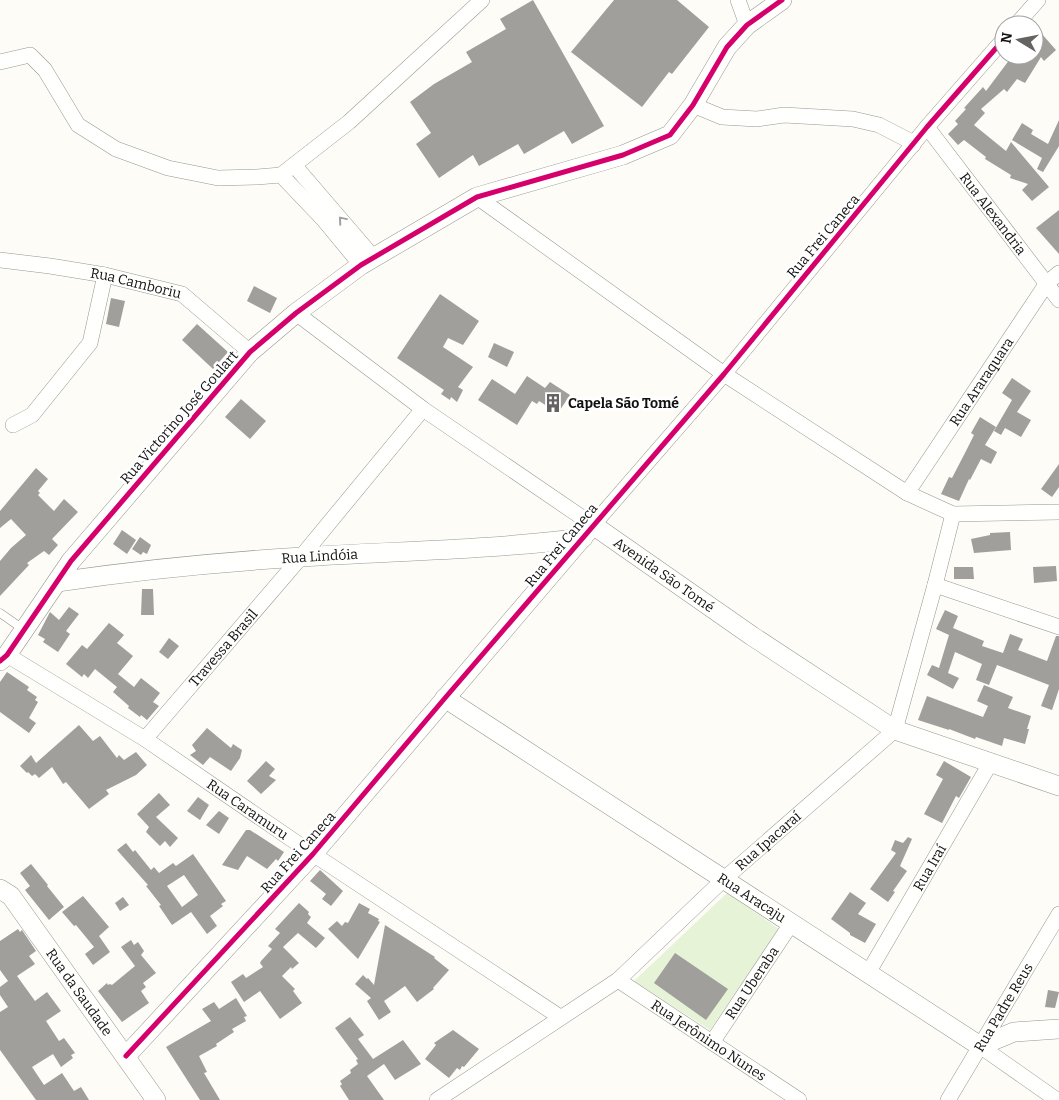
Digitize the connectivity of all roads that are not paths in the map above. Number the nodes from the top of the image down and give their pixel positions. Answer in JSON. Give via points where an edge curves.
{"nodes":[{"id":1,"x":482,"y":0,"type":"edge"},
{"id":2,"x":738,"y":0,"type":"edge"},
{"id":3,"x":782,"y":0,"type":"edge"},
{"id":4,"x":1038,"y":0,"type":"edge"},
{"id":5,"x":1025,"y":15,"type":"edge"},
{"id":6,"x":747,"y":25,"type":"junction"},
{"id":7,"x":994,"y":50,"type":"edge"},
{"id":8,"x":0,"y":62,"type":"edge"},
{"id":9,"x":693,"y":105,"type":"junction"},
{"id":10,"x":927,"y":127,"type":"junction"},
{"id":11,"x":913,"y":144,"type":"junction"},
{"id":12,"x":294,"y":164,"type":"junction"},
{"id":13,"x":280,"y":175,"type":"junction"},
{"id":14,"x":477,"y":197,"type":"junction"},
{"id":15,"x":0,"y":260,"type":"edge"},
{"id":16,"x":367,"y":261,"type":"junction"},
{"id":17,"x":105,"y":275,"type":"junction"},
{"id":18,"x":1053,"y":278,"type":"edge"},
{"id":19,"x":1059,"y":300,"type":"edge"},
{"id":20,"x":296,"y":313,"type":"junction"},
{"id":21,"x":250,"y":352,"type":"junction"},
{"id":22,"x":724,"y":374,"type":"junction"},
{"id":23,"x":423,"y":409,"type":"junction"},
{"id":24,"x":13,"y":425,"type":"dead end"},
{"id":25,"x":907,"y":493,"type":"junction"},
{"id":26,"x":1059,"y":512,"type":"edge"},
{"id":27,"x":953,"y":514,"type":"junction"},
{"id":28,"x":588,"y":531,"type":"junction"},
{"id":29,"x":301,"y":557,"type":"junction"},
{"id":30,"x":57,"y":582,"type":"junction"},
{"id":31,"x":935,"y":585,"type":"junction"},
{"id":32,"x":0,"y":614,"type":"edge"},
{"id":33,"x":1059,"y":627,"type":"edge"},
{"id":34,"x":24,"y":630,"type":"junction"},
{"id":35,"x":4,"y":658,"type":"edge"},
{"id":36,"x":445,"y":698,"type":"junction"},
{"id":37,"x":895,"y":730,"type":"junction"},
{"id":38,"x":145,"y":739,"type":"junction"},
{"id":39,"x":991,"y":762,"type":"junction"},
{"id":40,"x":1059,"y":786,"type":"edge"},
{"id":41,"x":314,"y":854,"type":"junction"},
{"id":42,"x":723,"y":880,"type":"junction"},
{"id":43,"x":0,"y":889,"type":"edge"},
{"id":44,"x":1059,"y":914,"type":"edge"},
{"id":45,"x":791,"y":924,"type":"junction"},
{"id":46,"x":868,"y":973,"type":"junction"},
{"id":47,"x":618,"y":980,"type":"junction"},
{"id":48,"x":560,"y":1017,"type":"junction"},
{"id":49,"x":1059,"y":1029,"type":"edge"},
{"id":50,"x":712,"y":1041,"type":"junction"},
{"id":51,"x":980,"y":1046,"type":"junction"},
{"id":52,"x":126,"y":1056,"type":"junction"},
{"id":53,"x":156,"y":1100,"type":"edge"},
{"id":54,"x":437,"y":1100,"type":"edge"},
{"id":55,"x":799,"y":1100,"type":"edge"},
{"id":56,"x":948,"y":1100,"type":"edge"},
{"id":57,"x":1057,"y":1100,"type":"edge"}],
"edges":[{"from":1,"to":12,"type":"street","via":[[349,122]]},
{"from":2,"to":6,"type":"street"},
{"from":3,"to":6,"type":"street","name":"Rua Victorino José Goulart"},
{"from":4,"to":5,"type":"street"},
{"from":6,"to":9,"type":"street","name":"Rua Victorino José Goulart","via":[[727,47]]},
{"from":7,"to":10,"type":"street","name":"Rua Frei Caneca"},
{"from":8,"to":13,"type":"street","via":[[30,55],[45,70],[78,126],[116,149],[168,168],[218,178]]},
{"from":9,"to":11,"type":"street","via":[[722,117],[757,119],[784,115],[853,119],[878,125]]},
{"from":9,"to":14,"type":"street","name":"Rua Victorino José Goulart","via":[[670,135],[624,155]]},
{"from":10,"to":11,"type":"street","name":"Rua Frei Caneca"},
{"from":10,"to":18,"type":"street","name":"Rua Alexandria"},
{"from":11,"to":22,"type":"street","name":"Rua Frei Caneca"},
{"from":12,"to":13,"type":"street"},
{"from":16,"to":12,"type":"street","one_way":true},
{"from":13,"to":16,"type":"street"},
{"from":14,"to":16,"type":"street","name":"Rua Victorino José Goulart"},
{"from":14,"to":22,"type":"street"},
{"from":15,"to":17,"type":"street","name":"Rua Camboriu"},
{"from":16,"to":20,"type":"street","name":"Rua Victorino José Goulart"},
{"from":17,"to":21,"type":"street","name":"Rua Camboriu","via":[[182,294]]},
{"from":17,"to":24,"type":"street","via":[[90,343],[32,415]]},
{"from":18,"to":19,"type":"street","name":"Rua Alexandria"},
{"from":18,"to":25,"type":"street","name":"Rua Araraquara"},
{"from":20,"to":21,"type":"street","name":"Rua Victorino José Goulart"},
{"from":20,"to":23,"type":"street","name":"Avenida São Tomé"},
{"from":21,"to":30,"type":"street","name":"Rua Victorino José Goulart","via":[[71,561]]},
{"from":22,"to":25,"type":"street"},
{"from":22,"to":28,"type":"street","name":"Rua Frei Caneca"},
{"from":23,"to":28,"type":"street","name":"Avenida São Tomé"},
{"from":23,"to":29,"type":"street","name":"Travessa Brasil"},
{"from":25,"to":27,"type":"street"},
{"from":26,"to":27,"type":"street"},
{"from":27,"to":31,"type":"street"},
{"from":28,"to":29,"type":"street","name":"Rua Lindóia","via":[[523,545]]},
{"from":28,"to":36,"type":"street","name":"Rua Frei Caneca"},
{"from":28,"to":37,"type":"street","name":"Avenida São Tomé"},
{"from":29,"to":30,"type":"street","name":"Rua Lindóia","via":[[106,574]]},
{"from":29,"to":38,"type":"street","name":"Travessa Brasil"},
{"from":30,"to":34,"type":"street","name":"Rua Victorino José Goulart"},
{"from":31,"to":33,"type":"street"},
{"from":31,"to":37,"type":"street"},
{"from":32,"to":34,"type":"lane"},
{"from":34,"to":35,"type":"street","name":"Rua Victorino José Goulart"},
{"from":35,"to":38,"type":"street","name":"Rua Caramuru"},
{"from":36,"to":41,"type":"street","name":"Rua Frei Caneca"},
{"from":36,"to":42,"type":"street","name":"Rua Aracaju"},
{"from":37,"to":39,"type":"street","name":"Avenida São Tomé"},
{"from":37,"to":42,"type":"street","name":"Rua Ipacaraí"},
{"from":38,"to":41,"type":"street","name":"Rua Caramuru"},
{"from":39,"to":40,"type":"street","name":"Avenida São Tomé"},
{"from":39,"to":46,"type":"street","name":"Rua Iraí"},
{"from":41,"to":48,"type":"street","name":"Rua Caramuru"},
{"from":41,"to":52,"type":"street","name":"Rua Frei Caneca"},
{"from":42,"to":45,"type":"street","name":"Rua Aracaju"},
{"from":42,"to":47,"type":"street","name":"Rua Ipacaraí"},
{"from":43,"to":52,"type":"street","name":"Rua da Saudade","via":[[11,896]]},
{"from":44,"to":51,"type":"street","name":"Rua Padre Reus"},
{"from":45,"to":46,"type":"street","name":"Rua Aracaju"},
{"from":45,"to":50,"type":"street","name":"Rua Uberaba"},
{"from":46,"to":51,"type":"street","name":"Rua Aracaju"},
{"from":47,"to":48,"type":"street","name":"Rua Ipacaraí"},
{"from":47,"to":50,"type":"street","name":"Rua Jerônimo Nunes"},
{"from":48,"to":54,"type":"street","name":"Rua Ipacaraí"},
{"from":49,"to":51,"type":"street","via":[[1014,1032]]},
{"from":50,"to":55,"type":"street","name":"Rua Jerônimo Nunes"},
{"from":51,"to":56,"type":"street","name":"Rua Padre Reus"},
{"from":51,"to":57,"type":"street","name":"Rua Aracaju"},
{"from":52,"to":53,"type":"street","name":"Rua da Saudade"}]}
